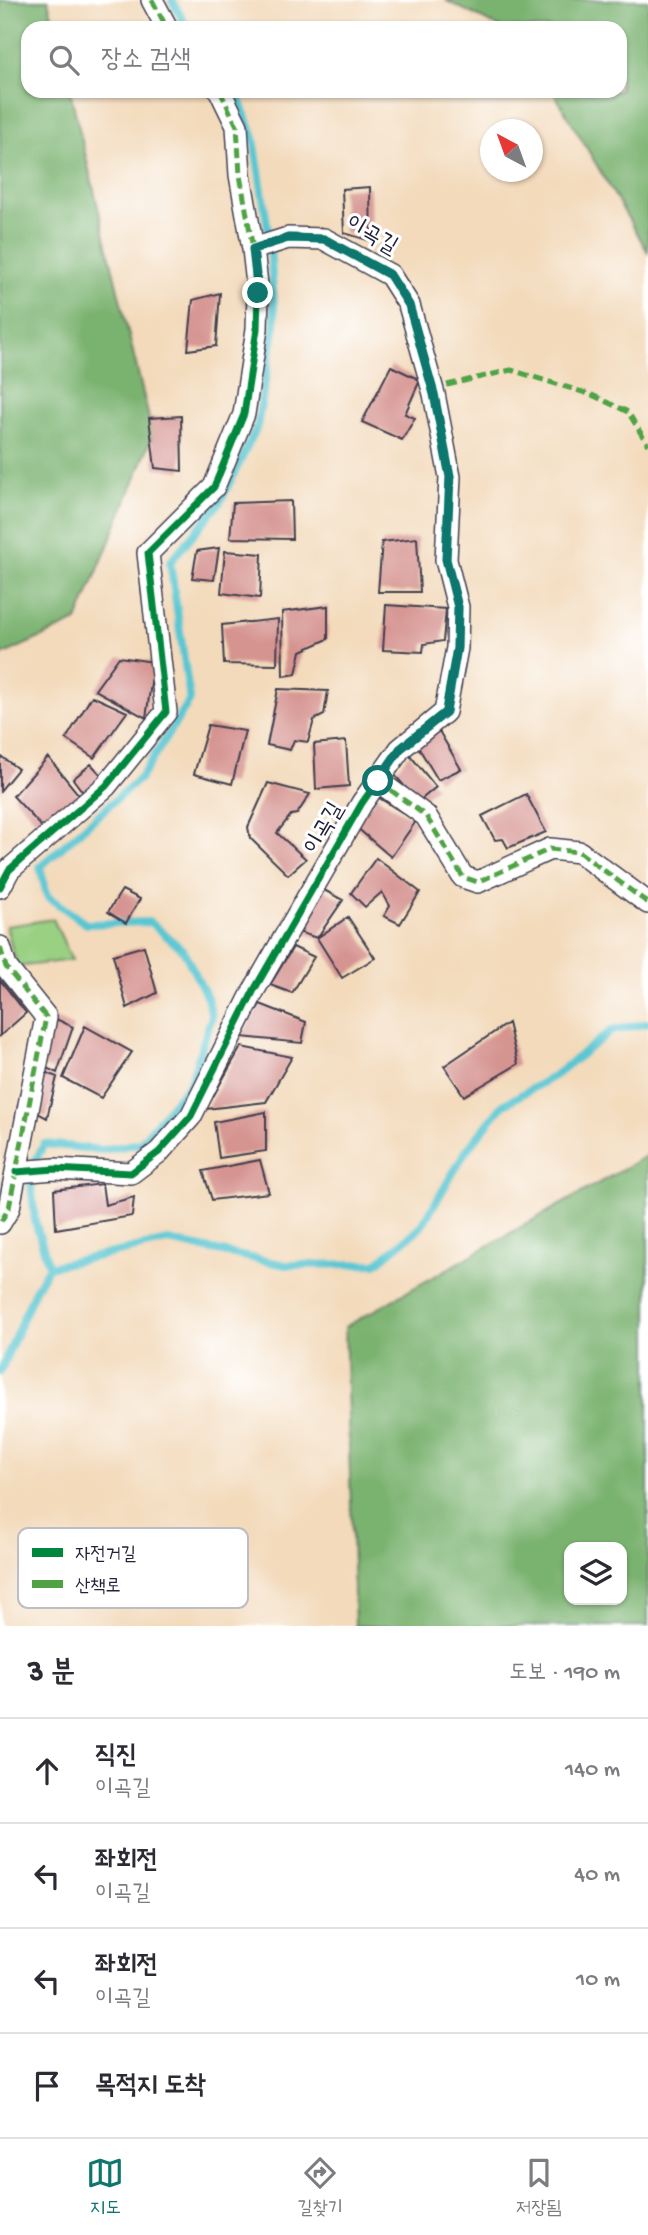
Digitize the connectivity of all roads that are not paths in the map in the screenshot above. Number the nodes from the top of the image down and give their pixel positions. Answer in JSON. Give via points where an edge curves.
{"nodes":[{"id":1,"x":152,"y":0,"type":"edge"},
{"id":2,"x":163,"y":21,"type":"edge"},
{"id":3,"x":223,"y":98,"type":"edge"},
{"id":4,"x":253,"y":249,"type":"junction"},
{"id":5,"x":378,"y":781,"type":"junction"},
{"id":6,"x":0,"y":887,"type":"edge"},
{"id":7,"x":648,"y":903,"type":"edge"},
{"id":8,"x":0,"y":947,"type":"edge"},
{"id":9,"x":16,"y":1172,"type":"junction"},
{"id":10,"x":0,"y":1223,"type":"edge"}],
"edges":[{"from":1,"to":2,"type":"street"},
{"from":3,"to":4,"type":"street","via":[[237,126]]},
{"from":4,"to":5,"type":"street","name":"이곡길","via":[[288,238],[324,239],[390,275],[409,305],[434,394],[450,477],[446,559],[458,607],[457,648],[446,712],[400,749]]},
{"from":4,"to":6,"type":"street","via":[[257,329],[244,414],[214,487],[148,553],[166,712],[106,786],[9,870]]},
{"from":5,"to":7,"type":"street","via":[[426,816],[463,877],[478,882],[550,849],[579,852]]},
{"from":5,"to":9,"type":"street","name":"이곡길","via":[[254,990],[191,1116],[159,1152],[131,1173]]},
{"from":8,"to":9,"type":"street","via":[[6,967],[46,1017]]},
{"from":9,"to":10,"type":"street","via":[[9,1208]]}]}
